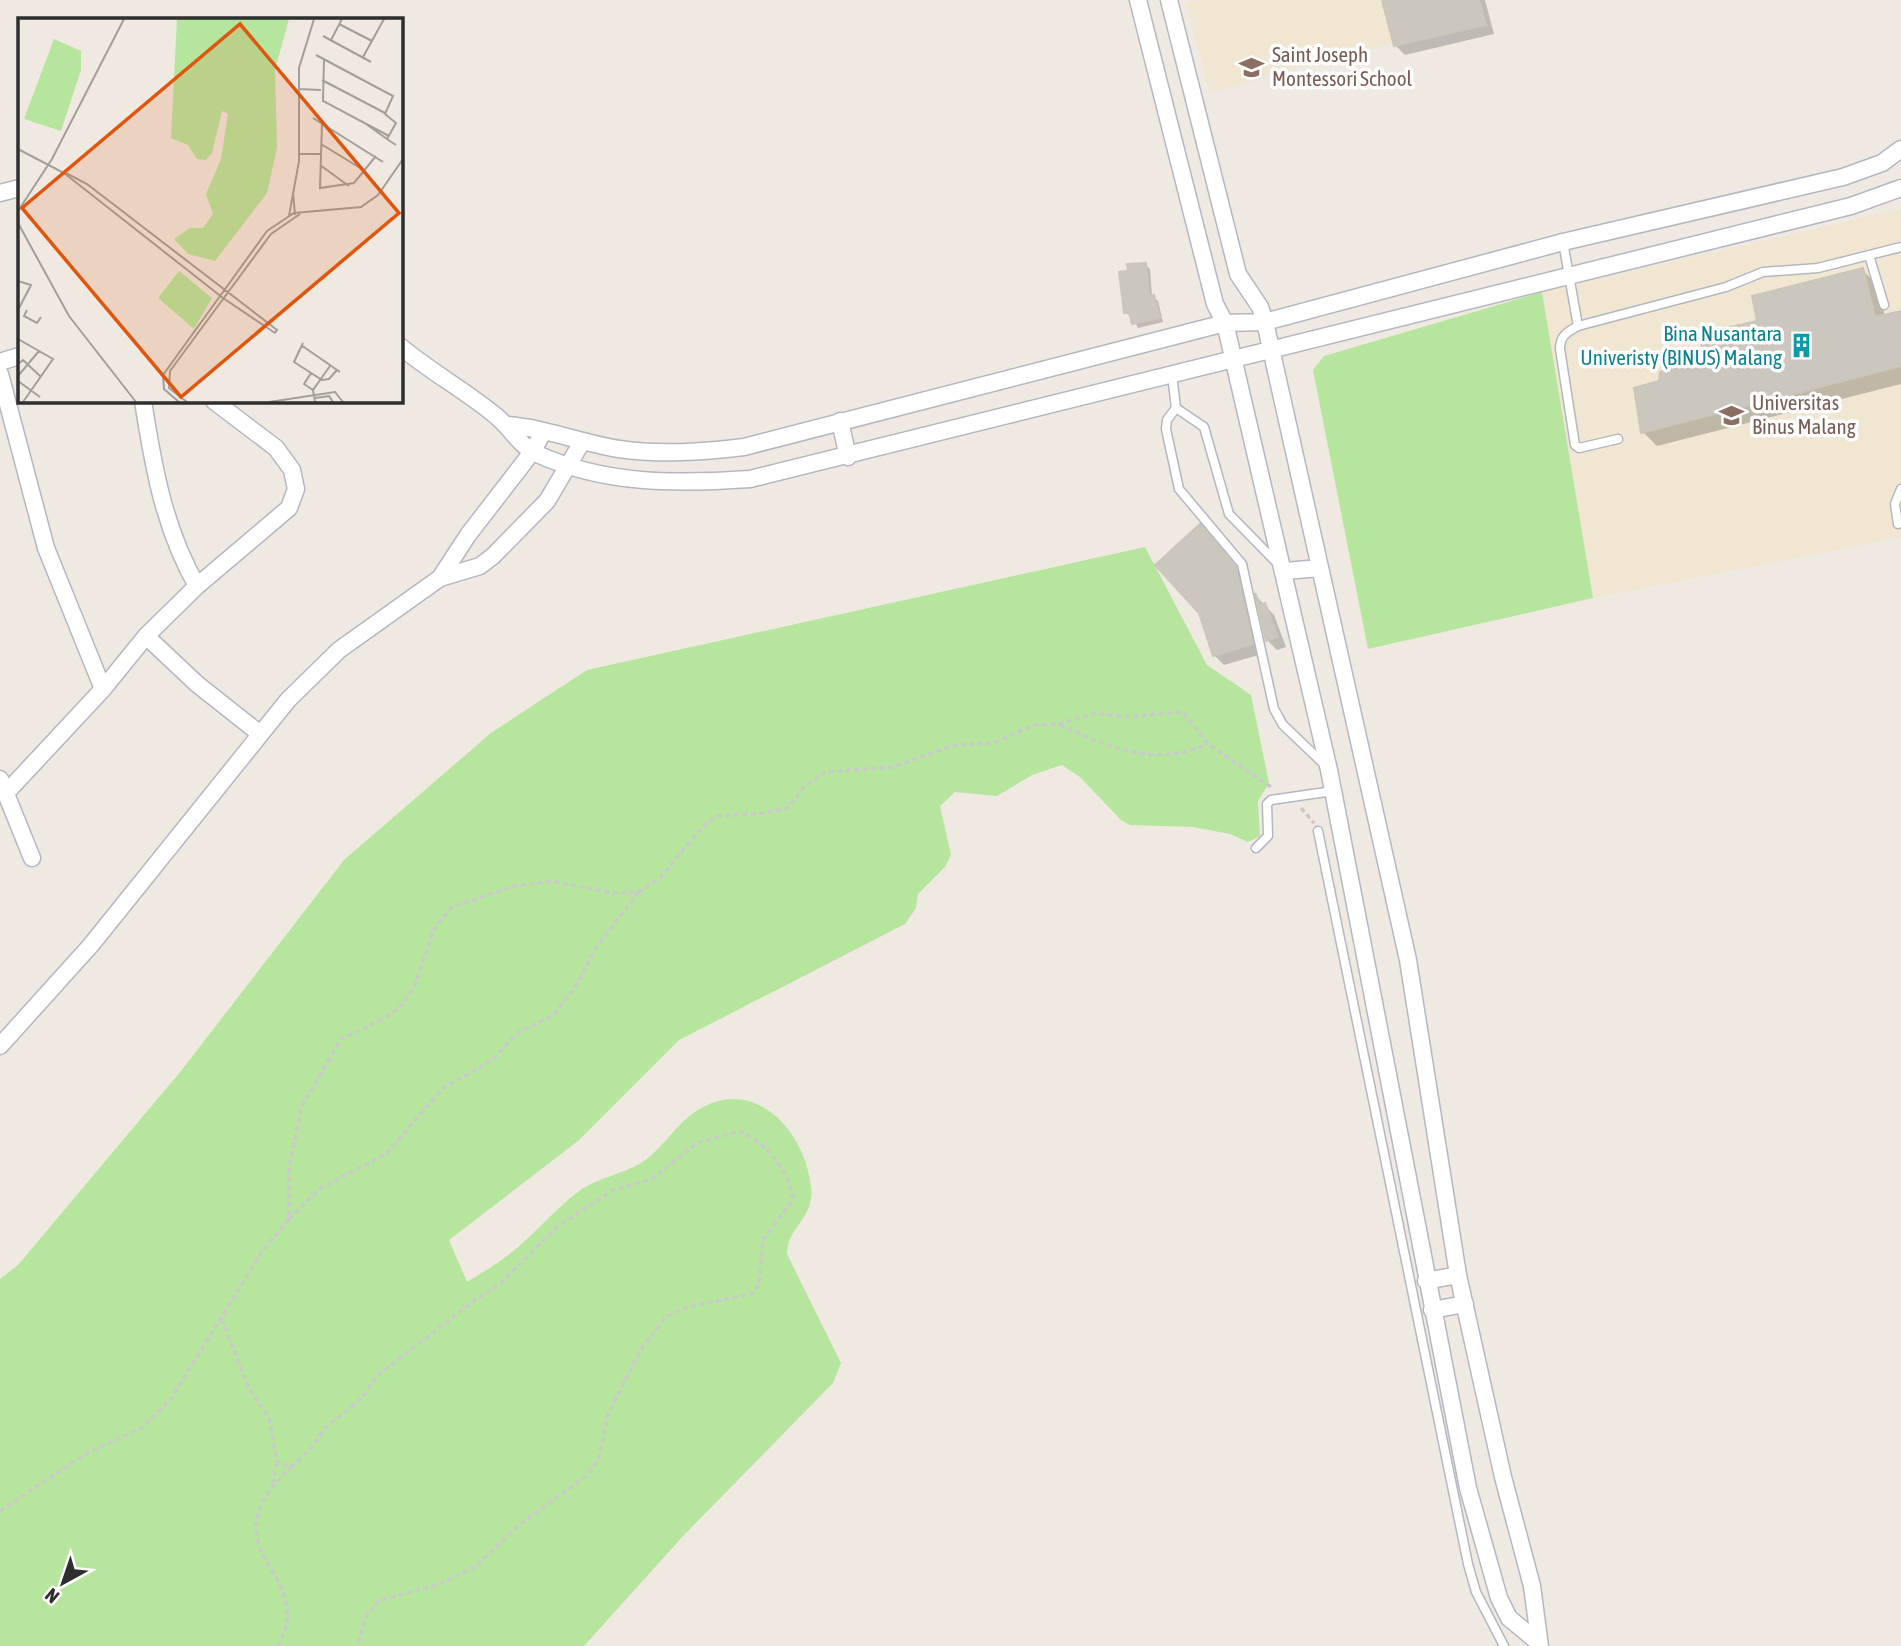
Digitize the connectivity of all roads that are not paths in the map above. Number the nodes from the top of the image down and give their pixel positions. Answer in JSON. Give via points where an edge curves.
{"nodes":[{"id":1,"x":1139,"y":0,"type":"edge"},
{"id":2,"x":1169,"y":0,"type":"edge"},
{"id":3,"x":1901,"y":149,"type":"edge"},
{"id":4,"x":1843,"y":177,"type":"junction"},
{"id":5,"x":18,"y":188,"type":"edge"},
{"id":6,"x":1901,"y":188,"type":"edge"},
{"id":7,"x":0,"y":193,"type":"edge"},
{"id":8,"x":1851,"y":206,"type":"junction"},
{"id":9,"x":1563,"y":242,"type":"junction"},
{"id":10,"x":1901,"y":247,"type":"edge"},
{"id":11,"x":1869,"y":255,"type":"junction"},
{"id":12,"x":1570,"y":275,"type":"junction"},
{"id":13,"x":1884,"y":304,"type":"dead end"},
{"id":14,"x":1265,"y":322,"type":"junction"},
{"id":15,"x":1225,"y":323,"type":"junction"},
{"id":16,"x":1578,"y":326,"type":"junction"},
{"id":17,"x":402,"y":348,"type":"edge"},
{"id":18,"x":1270,"y":349,"type":"junction"},
{"id":19,"x":18,"y":356,"type":"edge"},
{"id":20,"x":1233,"y":358,"type":"junction"},
{"id":21,"x":0,"y":362,"type":"edge"},
{"id":22,"x":0,"y":374,"type":"edge"},
{"id":23,"x":1172,"y":374,"type":"junction"},
{"id":24,"x":144,"y":402,"type":"edge"},
{"id":25,"x":215,"y":402,"type":"edge"},
{"id":26,"x":1176,"y":408,"type":"junction"},
{"id":27,"x":839,"y":421,"type":"junction"},
{"id":28,"x":508,"y":425,"type":"junction"},
{"id":29,"x":544,"y":431,"type":"junction"},
{"id":30,"x":1618,"y":439,"type":"dead end"},
{"id":31,"x":582,"y":442,"type":"junction"},
{"id":32,"x":533,"y":452,"type":"junction"},
{"id":33,"x":848,"y":457,"type":"junction"},
{"id":34,"x":570,"y":465,"type":"junction"},
{"id":35,"x":1901,"y":489,"type":"edge"},
{"id":36,"x":1898,"y":524,"type":"dead end"},
{"id":37,"x":1320,"y":568,"type":"junction"},
{"id":38,"x":1285,"y":571,"type":"junction"},
{"id":39,"x":440,"y":578,"type":"junction"},
{"id":40,"x":197,"y":586,"type":"junction"},
{"id":41,"x":146,"y":636,"type":"junction"},
{"id":42,"x":103,"y":689,"type":"junction"},
{"id":43,"x":259,"y":733,"type":"junction"},
{"id":44,"x":1329,"y":770,"type":"junction"},
{"id":45,"x":3,"y":786,"type":"edge"},
{"id":46,"x":1333,"y":791,"type":"junction"},
{"id":47,"x":1318,"y":831,"type":"road end"},
{"id":48,"x":1255,"y":848,"type":"dead end"},
{"id":49,"x":32,"y":858,"type":"dead end"},
{"id":50,"x":0,"y":1046,"type":"edge"},
{"id":51,"x":1458,"y":1275,"type":"junction"},
{"id":52,"x":1426,"y":1281,"type":"junction"},
{"id":53,"x":1465,"y":1304,"type":"junction"},
{"id":54,"x":1432,"y":1310,"type":"junction"},
{"id":55,"x":1540,"y":1645,"type":"edge"},
{"id":56,"x":1504,"y":1646,"type":"edge"}],
"edges":[{"from":1,"to":15,"type":"street","via":[[1215,304]]},
{"from":2,"to":14,"type":"street","via":[[1238,274],[1261,307]]},
{"from":3,"to":4,"type":"street","via":[[1882,163]]},
{"from":4,"to":8,"type":"street"},
{"from":4,"to":9,"type":"street"},
{"from":5,"to":7,"type":"street"},
{"from":6,"to":8,"type":"street"},
{"from":8,"to":12,"type":"street"},
{"from":9,"to":12,"type":"lane"},
{"from":9,"to":14,"type":"street"},
{"from":10,"to":11,"type":"lane"},
{"from":11,"to":13,"type":"lane"},
{"from":11,"to":16,"type":"lane","via":[[1818,268],[1763,272],[1726,287]]},
{"from":12,"to":16,"type":"lane"},
{"from":12,"to":18,"type":"street"},
{"from":14,"to":15,"type":"street"},
{"from":14,"to":18,"type":"street"},
{"from":15,"to":20,"type":"street"},
{"from":15,"to":27,"type":"street"},
{"from":16,"to":30,"type":"lane","via":[[1560,341],[1574,445],[1579,448]]},
{"from":17,"to":28,"type":"street"},
{"from":18,"to":20,"type":"street"},
{"from":18,"to":37,"type":"street"},
{"from":19,"to":21,"type":"street"},
{"from":20,"to":23,"type":"street"},
{"from":20,"to":38,"type":"street"},
{"from":22,"to":42,"type":"street","via":[[46,548]]},
{"from":23,"to":26,"type":"lane"},
{"from":23,"to":33,"type":"street"},
{"from":24,"to":40,"type":"street","via":[[164,509],[180,557]]},
{"from":25,"to":40,"type":"street","via":[[276,448],[292,470],[296,489],[289,508],[279,518]]},
{"from":26,"to":38,"type":"lane","via":[[1204,427],[1229,514]]},
{"from":26,"to":44,"type":"lane","via":[[1166,429],[1179,489],[1241,564],[1275,709],[1283,725]]},
{"from":27,"to":31,"type":"street","via":[[744,447],[685,454]]},
{"from":27,"to":33,"type":"street"},
{"from":28,"to":29,"type":"street"},
{"from":28,"to":32,"type":"street"},
{"from":29,"to":31,"type":"street"},
{"from":29,"to":32,"type":"street"},
{"from":31,"to":34,"type":"street"},
{"from":32,"to":34,"type":"street"},
{"from":32,"to":39,"type":"street","via":[[468,534]]},
{"from":33,"to":34,"type":"street","via":[[750,479],[684,483],[604,475]]},
{"from":34,"to":39,"type":"street","via":[[547,501],[493,556],[480,566]]},
{"from":35,"to":36,"type":"lane","via":[[1895,504]]},
{"from":37,"to":38,"type":"street"},
{"from":37,"to":51,"type":"street","via":[[1408,960]]},
{"from":38,"to":44,"type":"street"},
{"from":39,"to":43,"type":"street","via":[[339,650]]},
{"from":40,"to":41,"type":"street"},
{"from":41,"to":42,"type":"street"},
{"from":41,"to":43,"type":"street"},
{"from":42,"to":45,"type":"street"},
{"from":43,"to":50,"type":"street","via":[[91,945]]},
{"from":44,"to":46,"type":"street"},
{"from":45,"to":49,"type":"street"},
{"from":46,"to":48,"type":"lane","via":[[1267,804],[1268,836]]},
{"from":46,"to":52,"type":"street"},
{"from":47,"to":56,"type":"lane","via":[[1468,1564],[1476,1592]]},
{"from":51,"to":52,"type":"street"},
{"from":51,"to":53,"type":"street"},
{"from":52,"to":54,"type":"street"},
{"from":53,"to":54,"type":"street"},
{"from":53,"to":55,"type":"street","via":[[1532,1586]]},
{"from":54,"to":55,"type":"street","via":[[1468,1488],[1499,1598],[1509,1618]]}]}
